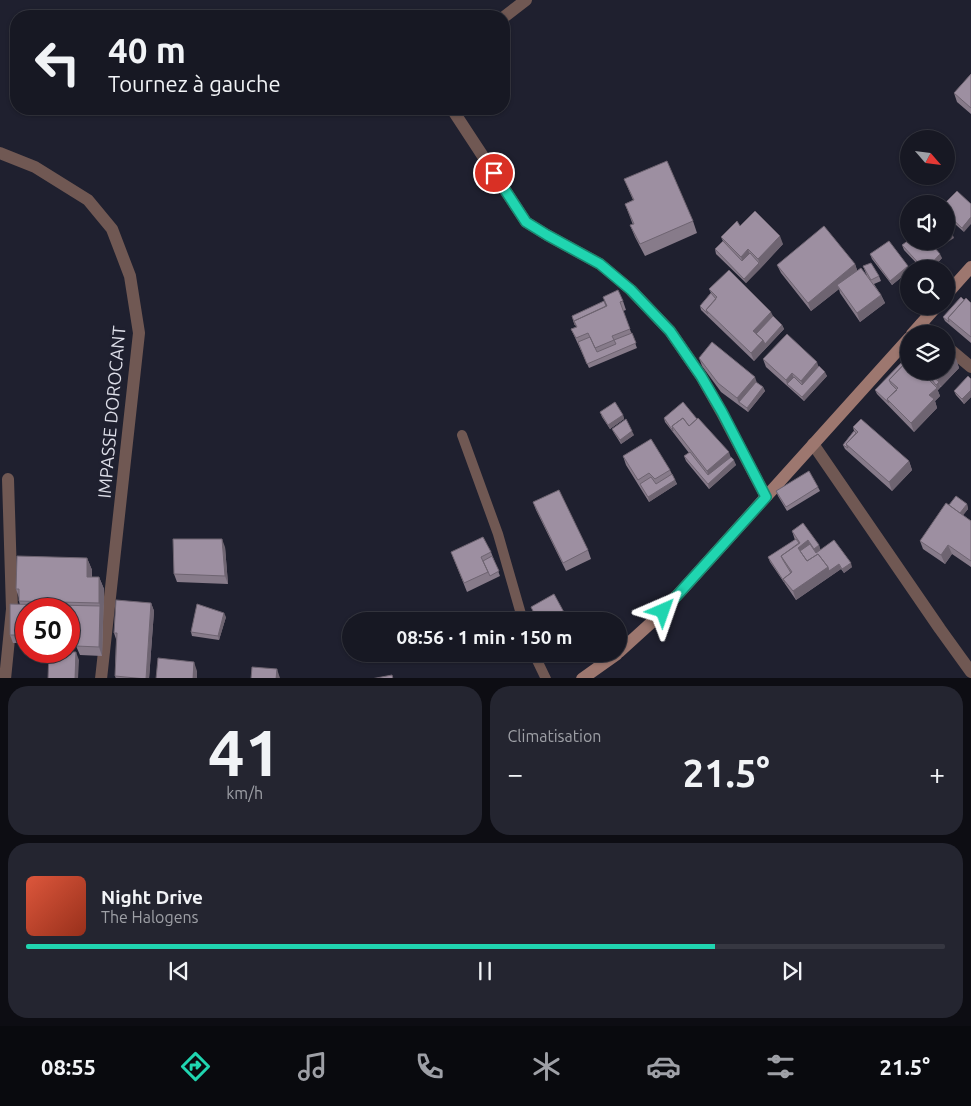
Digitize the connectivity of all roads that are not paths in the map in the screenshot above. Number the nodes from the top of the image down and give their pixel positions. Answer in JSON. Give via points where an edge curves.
{"nodes":[{"id":1,"x":526,"y":0,"type":"edge"},
{"id":2,"x":510,"y":12,"type":"edge"},
{"id":3,"x":456,"y":115,"type":"edge"},
{"id":4,"x":0,"y":153,"type":"edge"},
{"id":5,"x":971,"y":267,"type":"edge"},
{"id":6,"x":955,"y":285,"type":"edge"},
{"id":7,"x":928,"y":315,"type":"edge"},
{"id":8,"x":919,"y":325,"type":"edge"},
{"id":9,"x":900,"y":348,"type":"edge"},
{"id":10,"x":955,"y":354,"type":"edge"},
{"id":11,"x":971,"y":367,"type":"edge"},
{"id":12,"x":462,"y":435,"type":"dead end"},
{"id":13,"x":813,"y":444,"type":"junction"},
{"id":14,"x":8,"y":479,"type":"dead end"},
{"id":15,"x":766,"y":497,"type":"junction"},
{"id":16,"x":521,"y":612,"type":"edge"},
{"id":17,"x":627,"y":645,"type":"edge"},
{"id":18,"x":538,"y":662,"type":"edge"},
{"id":19,"x":605,"y":662,"type":"edge"},
{"id":20,"x":971,"y":672,"type":"edge"},
{"id":21,"x":5,"y":678,"type":"edge"},
{"id":22,"x":102,"y":678,"type":"edge"},
{"id":23,"x":546,"y":678,"type":"edge"},
{"id":24,"x":582,"y":678,"type":"edge"}],
"edges":[{"from":1,"to":2,"type":"street"},
{"from":3,"to":15,"type":"street","via":[[526,222],[600,264],[631,290],[670,331],[722,412]]},
{"from":4,"to":22,"type":"street","name":"IMPASSE DOROCANT","via":[[35,167],[88,200],[112,229],[130,276],[140,333]]},
{"from":5,"to":6,"type":"main road"},
{"from":7,"to":8,"type":"main road"},
{"from":9,"to":13,"type":"main road"},
{"from":10,"to":11,"type":"street"},
{"from":12,"to":16,"type":"lane","via":[[498,534]]},
{"from":13,"to":15,"type":"main road"},
{"from":13,"to":20,"type":"street"},
{"from":14,"to":21,"type":"street","via":[[12,610]]},
{"from":15,"to":17,"type":"main road","via":[[652,622]]},
{"from":18,"to":23,"type":"lane"},
{"from":19,"to":24,"type":"main road"}]}
